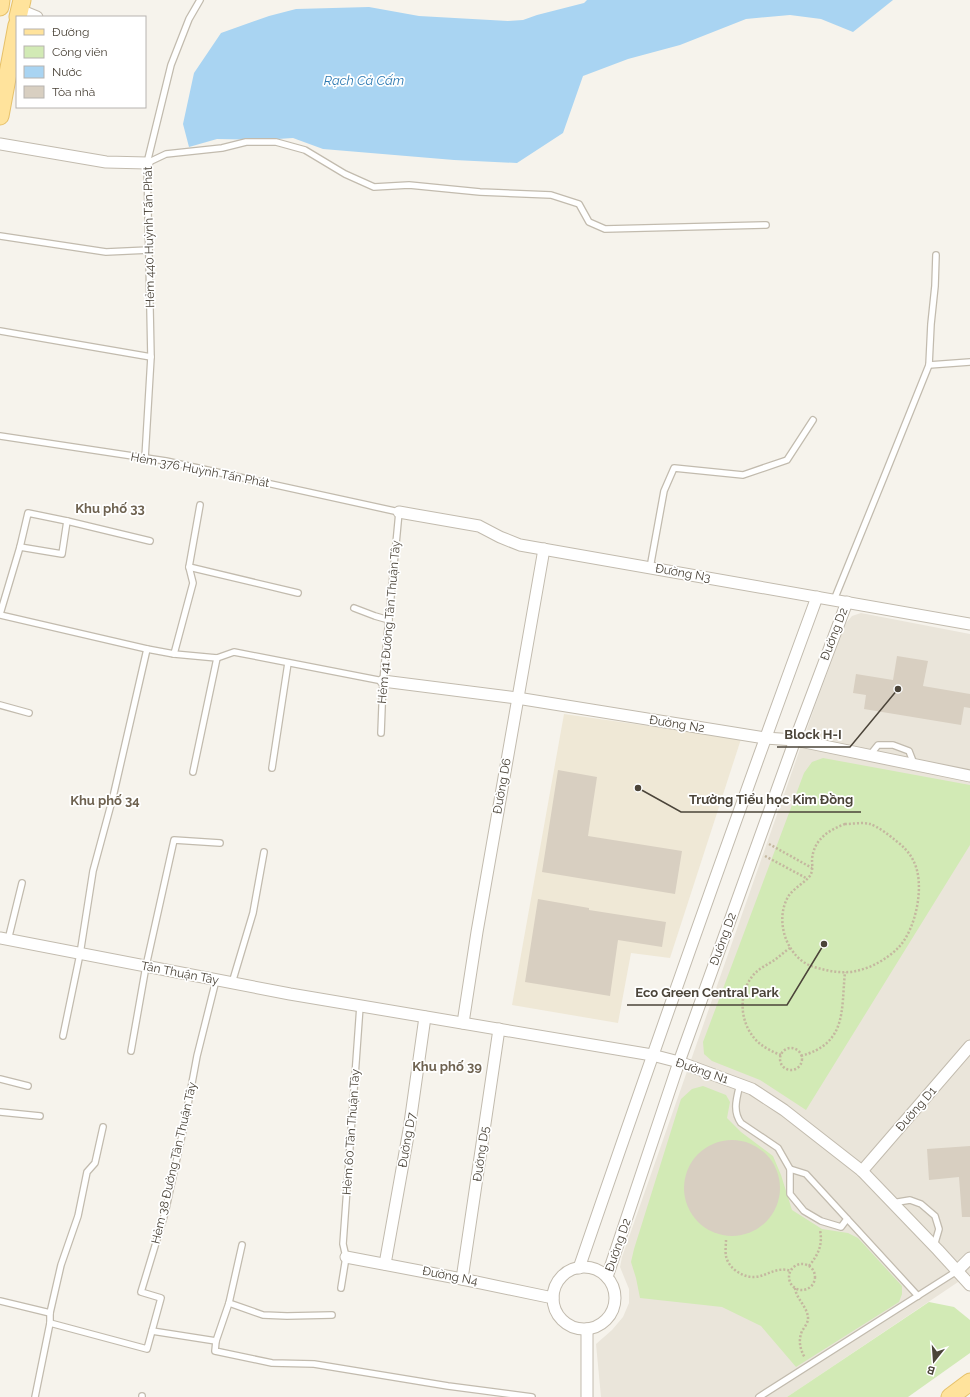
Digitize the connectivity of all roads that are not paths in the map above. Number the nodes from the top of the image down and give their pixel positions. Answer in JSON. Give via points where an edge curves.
{"nodes":[{"id":1,"x":1,"y":0,"type":"edge"},
{"id":2,"x":200,"y":0,"type":"edge"},
{"id":3,"x":0,"y":7,"type":"edge"},
{"id":4,"x":19,"y":13,"type":"edge"},
{"id":5,"x":32,"y":16,"type":"edge"},
{"id":6,"x":16,"y":29,"type":"edge"},
{"id":7,"x":0,"y":116,"type":"edge"},
{"id":8,"x":0,"y":144,"type":"edge"},
{"id":9,"x":148,"y":163,"type":"junction"},
{"id":10,"x":766,"y":225,"type":"dead end"},
{"id":11,"x":0,"y":236,"type":"edge"},
{"id":12,"x":149,"y":250,"type":"junction"},
{"id":13,"x":936,"y":255,"type":"dead end"},
{"id":14,"x":0,"y":331,"type":"edge"},
{"id":15,"x":151,"y":357,"type":"junction"},
{"id":16,"x":970,"y":362,"type":"edge"},
{"id":17,"x":929,"y":365,"type":"junction"},
{"id":18,"x":813,"y":420,"type":"dead end"},
{"id":19,"x":0,"y":436,"type":"edge"},
{"id":20,"x":146,"y":458,"type":"junction"},
{"id":21,"x":200,"y":505,"type":"dead end"},
{"id":22,"x":399,"y":512,"type":"junction"},
{"id":23,"x":67,"y":521,"type":"junction"},
{"id":24,"x":150,"y":540,"type":"dead end"},
{"id":25,"x":20,"y":547,"type":"junction"},
{"id":26,"x":544,"y":549,"type":"junction"},
{"id":27,"x":189,"y":567,"type":"junction"},
{"id":28,"x":650,"y":568,"type":"junction"},
{"id":29,"x":298,"y":593,"type":"dead end"},
{"id":30,"x":817,"y":597,"type":"junction"},
{"id":31,"x":834,"y":600,"type":"junction"},
{"id":32,"x":847,"y":602,"type":"junction"},
{"id":33,"x":354,"y":608,"type":"dead end"},
{"id":34,"x":0,"y":614,"type":"edge"},
{"id":35,"x":389,"y":620,"type":"junction"},
{"id":36,"x":970,"y":624,"type":"edge"},
{"id":37,"x":147,"y":649,"type":"junction"},
{"id":38,"x":174,"y":654,"type":"junction"},
{"id":39,"x":217,"y":658,"type":"junction"},
{"id":40,"x":288,"y":663,"type":"junction"},
{"id":41,"x":383,"y":681,"type":"junction"},
{"id":42,"x":517,"y":698,"type":"junction"},
{"id":43,"x":0,"y":705,"type":"edge"},
{"id":44,"x":30,"y":713,"type":"dead end"},
{"id":45,"x":381,"y":733,"type":"dead end"},
{"id":46,"x":765,"y":738,"type":"junction"},
{"id":47,"x":795,"y":740,"type":"junction"},
{"id":48,"x":272,"y":768,"type":"dead end"},
{"id":49,"x":193,"y":772,"type":"dead end"},
{"id":50,"x":968,"y":774,"type":"edge"},
{"id":51,"x":220,"y":843,"type":"dead end"},
{"id":52,"x":264,"y":852,"type":"dead end"},
{"id":53,"x":22,"y":883,"type":"dead end"},
{"id":54,"x":4,"y":939,"type":"edge"},
{"id":55,"x":80,"y":954,"type":"junction"},
{"id":56,"x":146,"y":966,"type":"junction"},
{"id":57,"x":216,"y":980,"type":"junction"},
{"id":58,"x":232,"y":983,"type":"junction"},
{"id":59,"x":360,"y":1006,"type":"junction"},
{"id":60,"x":425,"y":1017,"type":"junction"},
{"id":61,"x":463,"y":1023,"type":"junction"},
{"id":62,"x":499,"y":1029,"type":"junction"},
{"id":63,"x":63,"y":1036,"type":"dead end"},
{"id":64,"x":970,"y":1046,"type":"edge"},
{"id":65,"x":131,"y":1051,"type":"dead end"},
{"id":66,"x":652,"y":1055,"type":"junction"},
{"id":67,"x":679,"y":1062,"type":"junction"},
{"id":68,"x":0,"y":1079,"type":"edge"},
{"id":69,"x":740,"y":1084,"type":"junction"},
{"id":70,"x":28,"y":1086,"type":"dead end"},
{"id":71,"x":0,"y":1112,"type":"edge"},
{"id":72,"x":40,"y":1116,"type":"dead end"},
{"id":73,"x":103,"y":1127,"type":"dead end"},
{"id":74,"x":790,"y":1169,"type":"junction"},
{"id":75,"x":862,"y":1171,"type":"junction"},
{"id":76,"x":892,"y":1203,"type":"junction"},
{"id":77,"x":847,"y":1218,"type":"junction"},
{"id":78,"x":242,"y":1246,"type":"dead end"},
{"id":79,"x":934,"y":1246,"type":"junction"},
{"id":80,"x":346,"y":1257,"type":"junction"},
{"id":81,"x":970,"y":1258,"type":"edge"},
{"id":82,"x":385,"y":1264,"type":"junction"},
{"id":83,"x":579,"y":1268,"type":"junction"},
{"id":84,"x":957,"y":1271,"type":"junction"},
{"id":85,"x":607,"y":1277,"type":"junction"},
{"id":86,"x":462,"y":1279,"type":"junction"},
{"id":87,"x":970,"y":1286,"type":"edge"},
{"id":88,"x":341,"y":1288,"type":"dead end"},
{"id":89,"x":918,"y":1296,"type":"junction"},
{"id":90,"x":553,"y":1298,"type":"junction"},
{"id":91,"x":0,"y":1301,"type":"edge"},
{"id":92,"x":229,"y":1303,"type":"junction"},
{"id":93,"x":50,"y":1313,"type":"junction"},
{"id":94,"x":332,"y":1315,"type":"dead end"},
{"id":95,"x":50,"y":1323,"type":"junction"},
{"id":96,"x":587,"y":1329,"type":"junction"},
{"id":97,"x":152,"y":1331,"type":"junction"},
{"id":98,"x":216,"y":1341,"type":"junction"},
{"id":99,"x":970,"y":1382,"type":"edge"},
{"id":100,"x":35,"y":1397,"type":"edge"},
{"id":101,"x":532,"y":1397,"type":"edge"},
{"id":102,"x":587,"y":1397,"type":"edge"},
{"id":103,"x":759,"y":1397,"type":"edge"},
{"id":104,"x":950,"y":1397,"type":"edge"}],
"edges":[{"from":1,"to":3,"type":"main road"},
{"from":2,"to":9,"type":"lane","name":"Hẻm 440 Huỳnh Tấn Phát","via":[[189,19],[171,65]]},
{"from":4,"to":5,"type":"street"},
{"from":6,"to":7,"type":"main road"},
{"from":8,"to":9,"type":"street","via":[[106,162]]},
{"from":9,"to":10,"type":"lane","via":[[166,154],[222,148],[246,142],[276,142],[306,150],[345,174],[374,187],[409,185],[551,195],[579,204],[588,222],[605,229]]},
{"from":9,"to":12,"type":"lane","name":"Hẻm 440 Huỳnh Tấn Phát"},
{"from":11,"to":12,"type":"lane","via":[[106,252]]},
{"from":12,"to":15,"type":"lane","name":"Hẻm 440 Huỳnh Tấn Phát"},
{"from":13,"to":17,"type":"lane"},
{"from":14,"to":15,"type":"lane"},
{"from":15,"to":20,"type":"lane","name":"Hẻm 440 Huỳnh Tấn Phát"},
{"from":16,"to":17,"type":"lane"},
{"from":17,"to":31,"type":"lane"},
{"from":18,"to":28,"type":"lane","via":[[787,460],[743,475],[674,468],[664,491]]},
{"from":19,"to":20,"type":"lane","name":"Hẻm 376 Huỳnh Tấn Phát"},
{"from":20,"to":22,"type":"lane","name":"Hẻm 376 Huỳnh Tấn Phát"},
{"from":21,"to":27,"type":"lane"},
{"from":22,"to":26,"type":"street","name":"Đường N3","via":[[479,526],[520,545]]},
{"from":22,"to":35,"type":"lane","name":"Hẻm 41 Đường Tân Thuận Tây"},
{"from":23,"to":24,"type":"lane"},
{"from":23,"to":25,"type":"lane","via":[[28,513]]},
{"from":23,"to":25,"type":"lane","via":[[62,554]]},
{"from":25,"to":34,"type":"lane"},
{"from":26,"to":28,"type":"street","name":"Đường N3"},
{"from":26,"to":42,"type":"street","name":"Đường D6"},
{"from":27,"to":29,"type":"lane"},
{"from":27,"to":38,"type":"lane","via":[[193,583]]},
{"from":28,"to":30,"type":"street","name":"Đường N3"},
{"from":30,"to":31,"type":"street","name":"Đường N3"},
{"from":30,"to":46,"type":"street"},
{"from":31,"to":32,"type":"street","name":"Đường N3"},
{"from":32,"to":36,"type":"street","name":"Đường N3"},
{"from":32,"to":47,"type":"street","name":"Đường D2"},
{"from":33,"to":35,"type":"lane"},
{"from":34,"to":37,"type":"lane"},
{"from":35,"to":41,"type":"lane","name":"Hẻm 41 Đường Tân Thuận Tây"},
{"from":37,"to":38,"type":"lane"},
{"from":37,"to":55,"type":"lane","via":[[93,871]]},
{"from":38,"to":39,"type":"lane"},
{"from":39,"to":40,"type":"lane","via":[[234,652]]},
{"from":39,"to":49,"type":"lane"},
{"from":40,"to":41,"type":"lane"},
{"from":40,"to":48,"type":"lane"},
{"from":41,"to":42,"type":"street","name":"Đường N2"},
{"from":41,"to":45,"type":"lane","name":"Hẻm 41 Đường Tân Thuận Tây"},
{"from":42,"to":46,"type":"street","name":"Đường N2"},
{"from":42,"to":61,"type":"street","name":"Đường D6"},
{"from":43,"to":44,"type":"lane"},
{"from":46,"to":47,"type":"street","name":"Đường N2"},
{"from":46,"to":66,"type":"street"},
{"from":47,"to":50,"type":"street","name":"Đường N2"},
{"from":47,"to":67,"type":"street","name":"Đường D2"},
{"from":51,"to":56,"type":"lane","via":[[174,840]]},
{"from":52,"to":58,"type":"lane","via":[[253,913]]},
{"from":53,"to":54,"type":"lane"},
{"from":54,"to":55,"type":"street","name":"Tân Thuận Tây"},
{"from":55,"to":56,"type":"street","name":"Tân Thuận Tây"},
{"from":55,"to":63,"type":"lane"},
{"from":56,"to":57,"type":"street","name":"Tân Thuận Tây"},
{"from":56,"to":65,"type":"lane"},
{"from":57,"to":58,"type":"street","name":"Tân Thuận Tây"},
{"from":57,"to":97,"type":"lane","name":"Hẻm 38 Đường Tân Thuận Tây","via":[[197,1056],[165,1213],[141,1292],[161,1298]]},
{"from":58,"to":59,"type":"street","name":"Tân Thuận Tây"},
{"from":59,"to":60,"type":"street","name":"Đường N1"},
{"from":59,"to":80,"type":"lane","name":"Hẻm 60 Tân Thuận Tây","via":[[343,1244]]},
{"from":60,"to":61,"type":"street","name":"Đường N1"},
{"from":60,"to":82,"type":"street","name":"Đường D7","via":[[409,1130]]},
{"from":61,"to":62,"type":"street","name":"Đường N1"},
{"from":62,"to":66,"type":"street","name":"Đường N1"},
{"from":62,"to":86,"type":"street","name":"Đường D5"},
{"from":64,"to":75,"type":"street","name":"Đường D1"},
{"from":66,"to":67,"type":"street","name":"Đường N1"},
{"from":66,"to":83,"type":"street"},
{"from":67,"to":69,"type":"street","name":"Đường N1"},
{"from":67,"to":85,"type":"street","name":"Đường D2"},
{"from":68,"to":70,"type":"lane"},
{"from":69,"to":74,"type":"lane","via":[[736,1117],[778,1148]]},
{"from":69,"to":75,"type":"street","name":"Đường N1","via":[[784,1110]]},
{"from":71,"to":72,"type":"lane"},
{"from":73,"to":93,"type":"lane","via":[[95,1163],[87,1172],[78,1216],[61,1266]]},
{"from":74,"to":77,"type":"lane","via":[[806,1174]]},
{"from":74,"to":77,"type":"lane","via":[[790,1194],[804,1211],[821,1222],[841,1227]]},
{"from":75,"to":76,"type":"street","name":"Đường N1"},
{"from":76,"to":79,"type":"street","name":"Đường N1"},
{"from":76,"to":79,"type":"lane","via":[[910,1200],[921,1204],[935,1216],[939,1229]]},
{"from":77,"to":89,"type":"lane"},
{"from":78,"to":92,"type":"lane"},
{"from":79,"to":84,"type":"street","name":"Đường N1"},
{"from":80,"to":82,"type":"street","name":"Đường N4"},
{"from":80,"to":88,"type":"lane","name":"Hẻm 60 Tân Thuận Tây"},
{"from":81,"to":84,"type":"street"},
{"from":82,"to":86,"type":"street","name":"Đường N4"},
{"from":83,"to":85,"type":"street","via":[[594,1269]]},
{"from":83,"to":90,"type":"street","via":[[561,1278]]},
{"from":84,"to":87,"type":"street","name":"Đường N1"},
{"from":84,"to":89,"type":"lane"},
{"from":85,"to":96,"type":"street","via":[[614,1291],[614,1306],[601,1324]]},
{"from":86,"to":90,"type":"street","name":"Đường N4"},
{"from":89,"to":103,"type":"lane"},
{"from":90,"to":96,"type":"street","via":[[556,1312],[566,1323]]},
{"from":91,"to":93,"type":"lane"},
{"from":92,"to":94,"type":"lane","via":[[263,1315]]},
{"from":92,"to":98,"type":"lane"},
{"from":93,"to":95,"type":"lane"},
{"from":95,"to":97,"type":"lane","name":"Hẻm 38 Đường Tân Thuận Tây","via":[[147,1350]]},
{"from":95,"to":100,"type":"lane"},
{"from":96,"to":102,"type":"street"},
{"from":97,"to":98,"type":"lane"},
{"from":98,"to":101,"type":"lane","via":[[215,1351],[272,1363],[314,1364]]},
{"from":99,"to":104,"type":"main road"}]}
